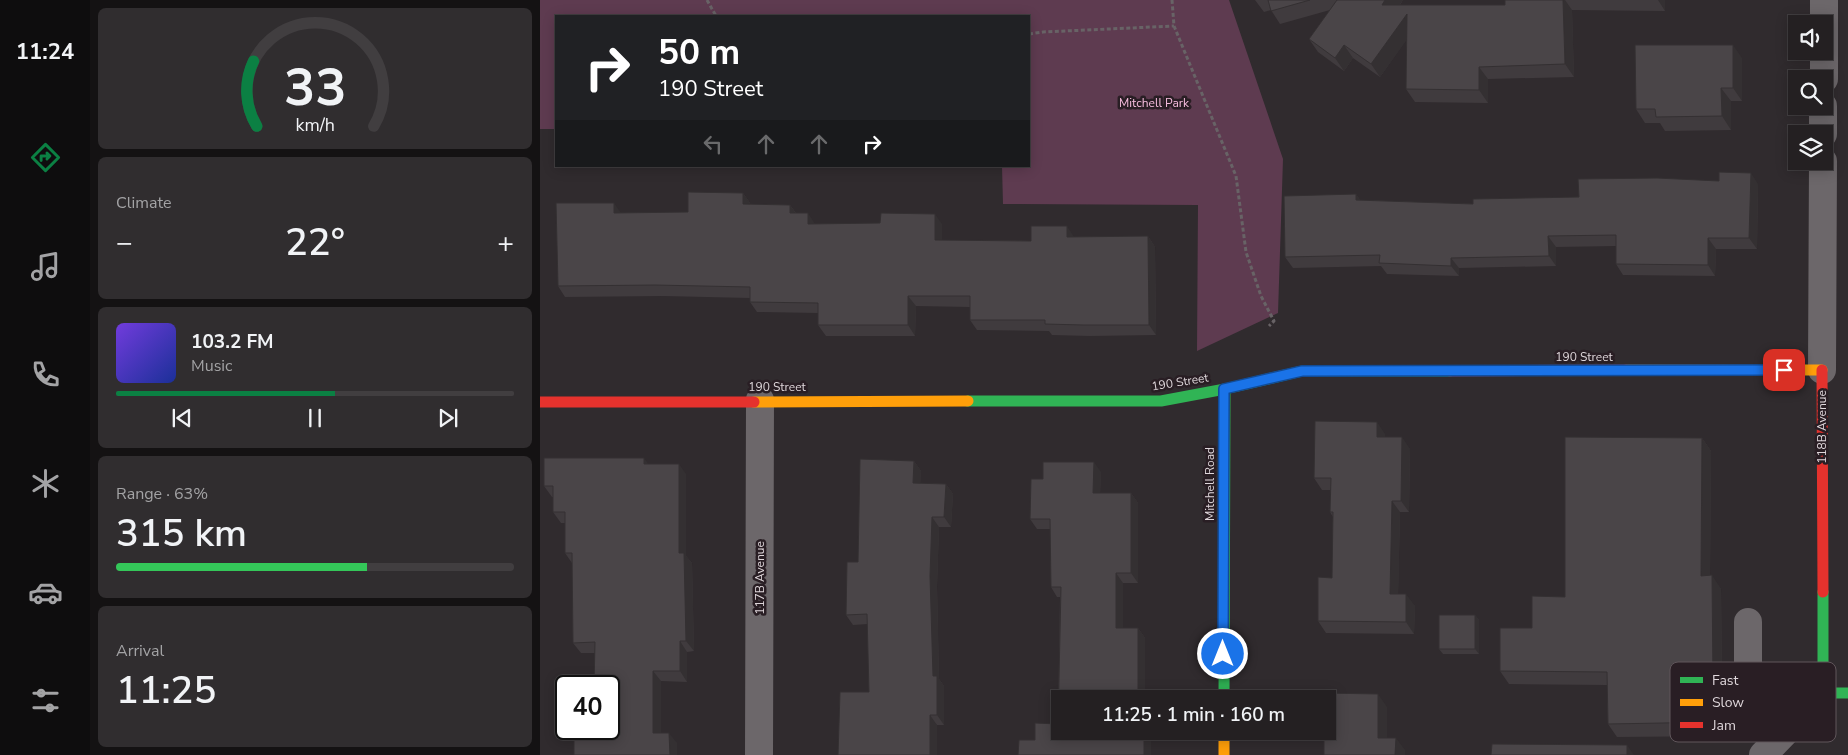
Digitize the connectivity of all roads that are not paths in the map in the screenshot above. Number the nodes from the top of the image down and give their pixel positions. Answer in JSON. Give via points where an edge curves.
{"nodes":[{"id":1,"x":1824,"y":0,"type":"edge"},
{"id":2,"x":1824,"y":70,"type":"edge"},
{"id":3,"x":1823,"y":170,"type":"edge"},
{"id":4,"x":1822,"y":370,"type":"junction"},
{"id":5,"x":1224,"y":389,"type":"junction"},
{"id":6,"x":760,"y":400,"type":"junction"},
{"id":7,"x":540,"y":402,"type":"edge"},
{"id":8,"x":1748,"y":622,"type":"dead end"},
{"id":9,"x":1748,"y":662,"type":"edge"},
{"id":10,"x":1835,"y":662,"type":"edge"},
{"id":11,"x":1224,"y":690,"type":"edge"},
{"id":12,"x":1224,"y":740,"type":"edge"},
{"id":13,"x":1775,"y":742,"type":"edge"},
{"id":14,"x":759,"y":755,"type":"edge"},
{"id":15,"x":1224,"y":755,"type":"edge"},
{"id":16,"x":1763,"y":755,"type":"edge"}],
"edges":[{"from":1,"to":2,"type":"street"},
{"from":3,"to":4,"type":"street","name":"118B Avenue"},
{"from":4,"to":5,"type":"street","name":"190 Street","via":[[1302,371]]},
{"from":4,"to":10,"type":"street","name":"118B Avenue"},
{"from":5,"to":6,"type":"street","name":"190 Street","via":[[1160,401]]},
{"from":5,"to":11,"type":"street","name":"Mitchell Road"},
{"from":6,"to":7,"type":"street","name":"190 Street"},
{"from":6,"to":14,"type":"street","name":"117B Avenue"},
{"from":8,"to":9,"type":"street"},
{"from":12,"to":15,"type":"street"},
{"from":13,"to":16,"type":"street"}]}
